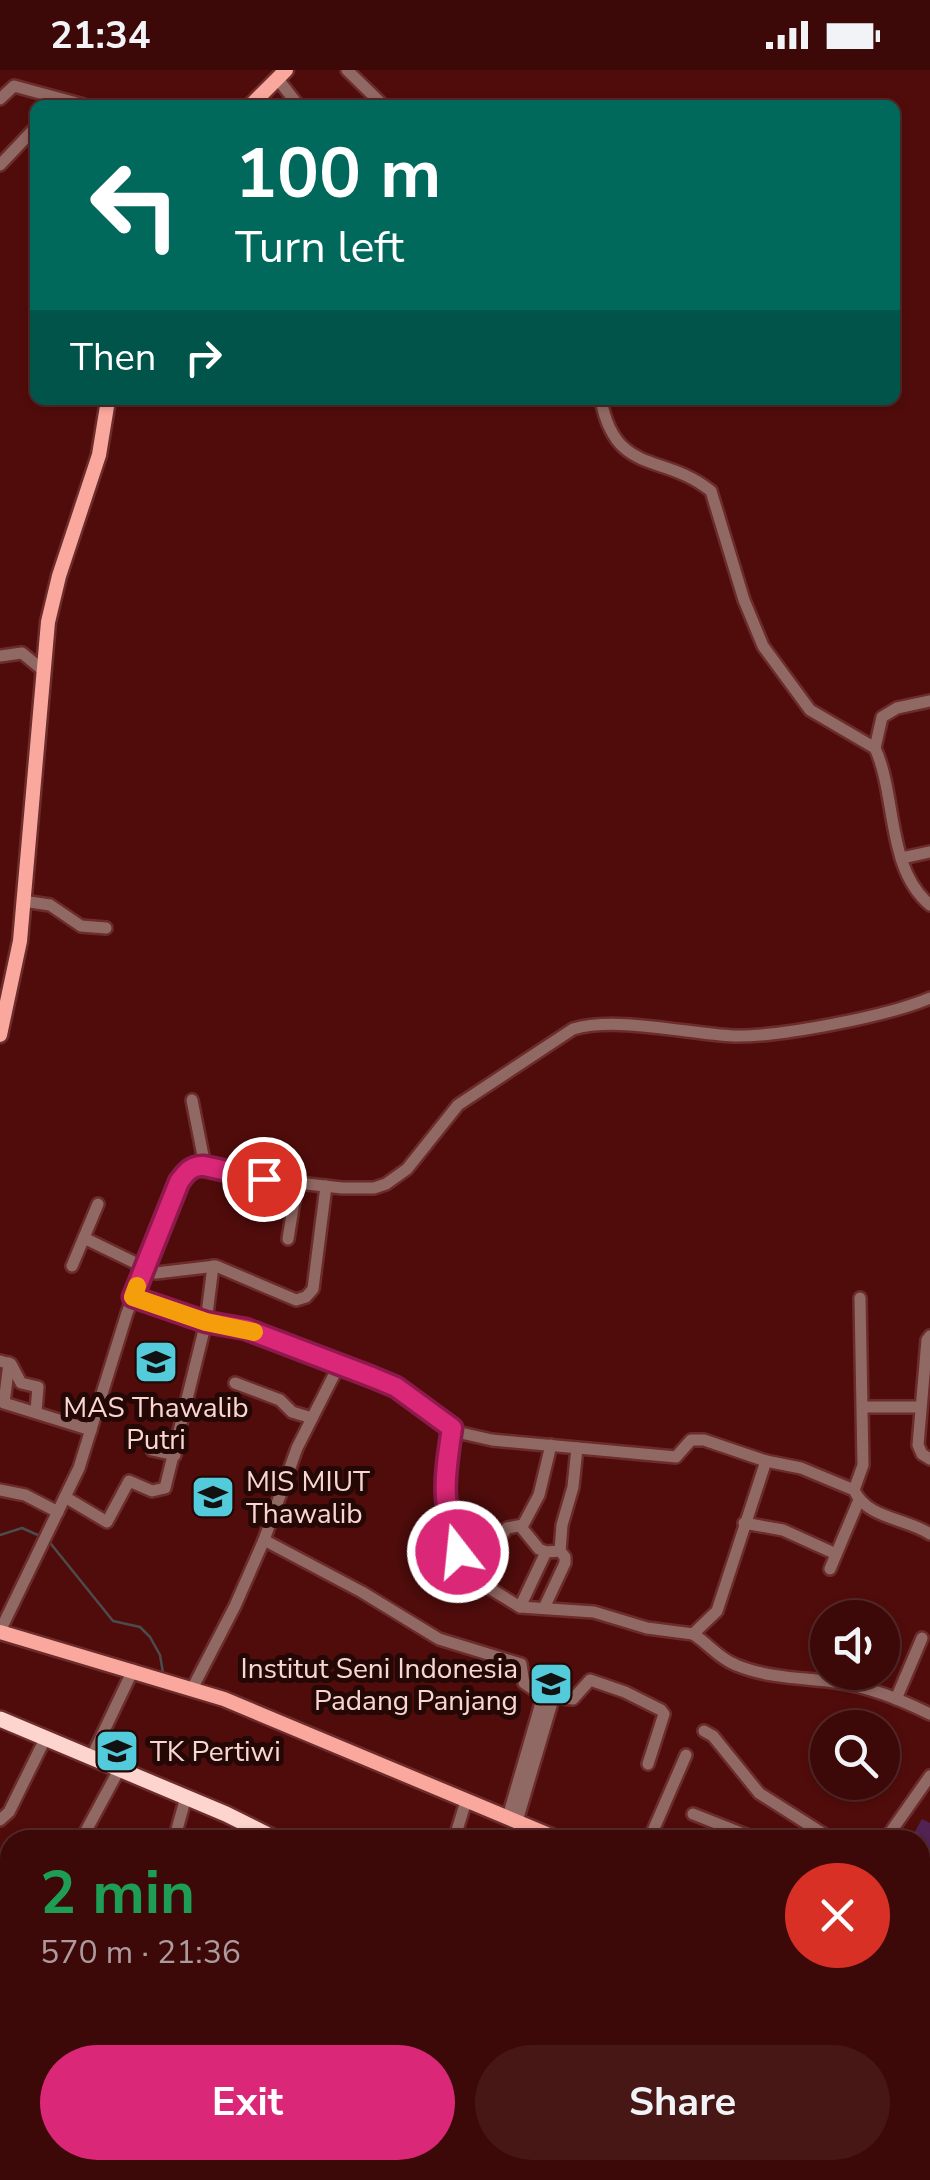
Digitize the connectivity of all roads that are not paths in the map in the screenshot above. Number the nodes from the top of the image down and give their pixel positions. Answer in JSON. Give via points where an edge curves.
{"nodes":[{"id":1,"x":347,"y":70,"type":"edge"},
{"id":2,"x":282,"y":74,"type":"edge"},
{"id":3,"x":0,"y":99,"type":"edge"},
{"id":4,"x":57,"y":100,"type":"edge"},
{"id":5,"x":256,"y":100,"type":"edge"},
{"id":6,"x":295,"y":100,"type":"edge"},
{"id":7,"x":378,"y":100,"type":"edge"},
{"id":8,"x":30,"y":133,"type":"edge"},
{"id":9,"x":0,"y":165,"type":"edge"},
{"id":10,"x":107,"y":405,"type":"edge"},
{"id":11,"x":602,"y":405,"type":"edge"},
{"id":12,"x":0,"y":656,"type":"edge"},
{"id":13,"x":44,"y":671,"type":"junction"},
{"id":14,"x":930,"y":701,"type":"edge"},
{"id":15,"x":875,"y":748,"type":"junction"},
{"id":16,"x":930,"y":852,"type":"edge"},
{"id":17,"x":902,"y":858,"type":"junction"},
{"id":18,"x":23,"y":901,"type":"junction"},
{"id":19,"x":930,"y":905,"type":"edge"},
{"id":20,"x":106,"y":928,"type":"dead end"},
{"id":21,"x":930,"y":998,"type":"edge"},
{"id":22,"x":0,"y":1035,"type":"edge"},
{"id":23,"x":192,"y":1100,"type":"dead end"},
{"id":24,"x":204,"y":1166,"type":"junction"},
{"id":25,"x":297,"y":1183,"type":"junction"},
{"id":26,"x":326,"y":1186,"type":"junction"},
{"id":27,"x":98,"y":1204,"type":"dead end"},
{"id":28,"x":84,"y":1238,"type":"junction"},
{"id":29,"x":288,"y":1239,"type":"dead end"},
{"id":30,"x":72,"y":1266,"type":"dead end"},
{"id":31,"x":214,"y":1266,"type":"junction"},
{"id":32,"x":144,"y":1267,"type":"junction"},
{"id":33,"x":133,"y":1297,"type":"junction"},
{"id":34,"x":860,"y":1298,"type":"dead end"},
{"id":35,"x":206,"y":1322,"type":"junction"},
{"id":36,"x":930,"y":1336,"type":"edge"},
{"id":37,"x":4,"y":1362,"type":"edge"},
{"id":38,"x":339,"y":1364,"type":"junction"},
{"id":39,"x":235,"y":1382,"type":"dead end"},
{"id":40,"x":920,"y":1407,"type":"junction"},
{"id":41,"x":864,"y":1408,"type":"junction"},
{"id":42,"x":36,"y":1411,"type":"junction"},
{"id":43,"x":312,"y":1418,"type":"junction"},
{"id":44,"x":452,"y":1428,"type":"junction"},
{"id":45,"x":92,"y":1430,"type":"junction"},
{"id":46,"x":551,"y":1445,"type":"junction"},
{"id":47,"x":577,"y":1448,"type":"junction"},
{"id":48,"x":152,"y":1450,"type":"dead end"},
{"id":49,"x":175,"y":1455,"type":"junction"},
{"id":50,"x":930,"y":1459,"type":"edge"},
{"id":51,"x":766,"y":1461,"type":"junction"},
{"id":52,"x":0,"y":1490,"type":"edge"},
{"id":53,"x":856,"y":1495,"type":"junction"},
{"id":54,"x":65,"y":1497,"type":"junction"},
{"id":55,"x":58,"y":1512,"type":"junction"},
{"id":56,"x":744,"y":1523,"type":"junction"},
{"id":57,"x":521,"y":1526,"type":"junction"},
{"id":58,"x":930,"y":1534,"type":"edge"},
{"id":59,"x":264,"y":1540,"type":"junction"},
{"id":60,"x":553,"y":1552,"type":"junction"},
{"id":61,"x":836,"y":1554,"type":"junction"},
{"id":62,"x":830,"y":1569,"type":"dead end"},
{"id":63,"x":473,"y":1578,"type":"junction"},
{"id":64,"x":520,"y":1606,"type":"junction"},
{"id":65,"x":544,"y":1608,"type":"junction"},
{"id":66,"x":0,"y":1632,"type":"edge"},
{"id":67,"x":692,"y":1634,"type":"junction"},
{"id":68,"x":922,"y":1638,"type":"dead end"},
{"id":69,"x":134,"y":1670,"type":"junction"},
{"id":70,"x":192,"y":1689,"type":"junction"},
{"id":71,"x":548,"y":1698,"type":"junction"},
{"id":72,"x":896,"y":1699,"type":"junction"},
{"id":73,"x":930,"y":1714,"type":"edge"},
{"id":74,"x":0,"y":1719,"type":"edge"},
{"id":75,"x":704,"y":1731,"type":"dead end"},
{"id":76,"x":46,"y":1737,"type":"junction"},
{"id":77,"x":686,"y":1755,"type":"dead end"},
{"id":78,"x":92,"y":1756,"type":"junction"},
{"id":79,"x":648,"y":1764,"type":"dead end"},
{"id":80,"x":120,"y":1768,"type":"junction"},
{"id":81,"x":930,"y":1776,"type":"edge"},
{"id":82,"x":925,"y":1792,"type":"edge"},
{"id":83,"x":186,"y":1796,"type":"junction"},
{"id":84,"x":466,"y":1801,"type":"junction"},
{"id":85,"x":693,"y":1814,"type":"dead end"},
{"id":86,"x":512,"y":1819,"type":"junction"},
{"id":87,"x":0,"y":1820,"type":"edge"},
{"id":88,"x":86,"y":1830,"type":"edge"},
{"id":89,"x":177,"y":1830,"type":"edge"},
{"id":90,"x":257,"y":1830,"type":"edge"},
{"id":91,"x":457,"y":1830,"type":"edge"},
{"id":92,"x":538,"y":1830,"type":"edge"},
{"id":93,"x":652,"y":1830,"type":"edge"},
{"id":94,"x":734,"y":1830,"type":"edge"},
{"id":95,"x":816,"y":1830,"type":"edge"},
{"id":96,"x":894,"y":1830,"type":"edge"}],
"edges":[{"from":1,"to":7,"type":"street"},
{"from":2,"to":5,"type":"main road"},
{"from":2,"to":6,"type":"street"},
{"from":3,"to":4,"type":"street","via":[[14,86]]},
{"from":8,"to":9,"type":"street"},
{"from":10,"to":13,"type":"main road","via":[[99,454],[48,622]]},
{"from":11,"to":15,"type":"street","via":[[626,452],[711,491],[763,646],[810,710]]},
{"from":12,"to":13,"type":"street","via":[[22,653]]},
{"from":13,"to":18,"type":"main road"},
{"from":14,"to":15,"type":"street","via":[[882,716]]},
{"from":15,"to":17,"type":"street"},
{"from":16,"to":17,"type":"street"},
{"from":17,"to":19,"type":"street"},
{"from":18,"to":20,"type":"street","via":[[50,905],[84,927]]},
{"from":18,"to":22,"type":"main road"},
{"from":21,"to":26,"type":"street","via":[[763,1034],[583,1026],[458,1106],[397,1178],[374,1188]]},
{"from":23,"to":24,"type":"street"},
{"from":24,"to":25,"type":"street"},
{"from":24,"to":32,"type":"street","via":[[190,1169],[179,1182]]},
{"from":25,"to":26,"type":"street"},
{"from":25,"to":29,"type":"street"},
{"from":26,"to":31,"type":"street","via":[[314,1283],[306,1297],[290,1299]]},
{"from":27,"to":28,"type":"street"},
{"from":28,"to":30,"type":"street"},
{"from":28,"to":32,"type":"street"},
{"from":31,"to":32,"type":"street","via":[[160,1273]]},
{"from":31,"to":35,"type":"street"},
{"from":32,"to":33,"type":"street"},
{"from":33,"to":35,"type":"street"},
{"from":33,"to":45,"type":"street"},
{"from":34,"to":41,"type":"street"},
{"from":35,"to":38,"type":"street","via":[[246,1329]]},
{"from":35,"to":49,"type":"street"},
{"from":36,"to":40,"type":"street"},
{"from":37,"to":42,"type":"street","via":[[21,1383],[38,1387]]},
{"from":37,"to":42,"type":"street","via":[[4,1403]]},
{"from":38,"to":43,"type":"street"},
{"from":38,"to":44,"type":"street","via":[[396,1387]]},
{"from":39,"to":43,"type":"street"},
{"from":40,"to":41,"type":"street"},
{"from":40,"to":50,"type":"street","via":[[918,1445]]},
{"from":41,"to":53,"type":"street"},
{"from":42,"to":45,"type":"street"},
{"from":43,"to":59,"type":"street"},
{"from":44,"to":46,"type":"street","via":[[492,1440]]},
{"from":44,"to":63,"type":"street","via":[[444,1503]]},
{"from":45,"to":54,"type":"street"},
{"from":46,"to":47,"type":"street"},
{"from":46,"to":57,"type":"street","via":[[538,1495]]},
{"from":47,"to":51,"type":"street","via":[[676,1457],[698,1439]]},
{"from":47,"to":60,"type":"street"},
{"from":48,"to":49,"type":"street"},
{"from":49,"to":54,"type":"street","via":[[165,1488],[152,1492],[129,1481],[107,1522]]},
{"from":51,"to":53,"type":"street","via":[[801,1468]]},
{"from":51,"to":56,"type":"street"},
{"from":52,"to":55,"type":"street"},
{"from":53,"to":58,"type":"street","via":[[869,1508]]},
{"from":53,"to":61,"type":"street"},
{"from":54,"to":55,"type":"street"},
{"from":55,"to":66,"type":"street"},
{"from":56,"to":61,"type":"street","via":[[784,1530]]},
{"from":56,"to":67,"type":"street","via":[[717,1610]]},
{"from":57,"to":60,"type":"street","via":[[538,1549]]},
{"from":57,"to":63,"type":"street","via":[[506,1529]]},
{"from":59,"to":70,"type":"street"},
{"from":59,"to":71,"type":"street","via":[[440,1639],[521,1664],[524,1682]]},
{"from":60,"to":64,"type":"street"},
{"from":60,"to":65,"type":"street","via":[[565,1557]]},
{"from":61,"to":62,"type":"street"},
{"from":63,"to":64,"type":"street"},
{"from":64,"to":65,"type":"street"},
{"from":65,"to":67,"type":"street"},
{"from":66,"to":69,"type":"main road"},
{"from":67,"to":72,"type":"street","via":[[740,1667],[853,1685]]},
{"from":68,"to":72,"type":"street"},
{"from":69,"to":70,"type":"main road"},
{"from":69,"to":78,"type":"street"},
{"from":70,"to":84,"type":"main road"},
{"from":71,"to":79,"type":"street","via":[[573,1699],[590,1680],[661,1710]]},
{"from":71,"to":86,"type":"street"},
{"from":72,"to":73,"type":"street"},
{"from":74,"to":76,"type":"highway"},
{"from":75,"to":95,"type":"street","via":[[759,1794]]},
{"from":76,"to":78,"type":"highway"},
{"from":76,"to":87,"type":"street"},
{"from":77,"to":93,"type":"street"},
{"from":78,"to":80,"type":"highway"},
{"from":80,"to":83,"type":"highway"},
{"from":80,"to":88,"type":"street"},
{"from":81,"to":82,"type":"street"},
{"from":82,"to":96,"type":"street"},
{"from":83,"to":89,"type":"street"},
{"from":83,"to":90,"type":"highway"},
{"from":84,"to":86,"type":"main road"},
{"from":84,"to":91,"type":"street"},
{"from":85,"to":94,"type":"street"},
{"from":86,"to":92,"type":"main road"}]}
